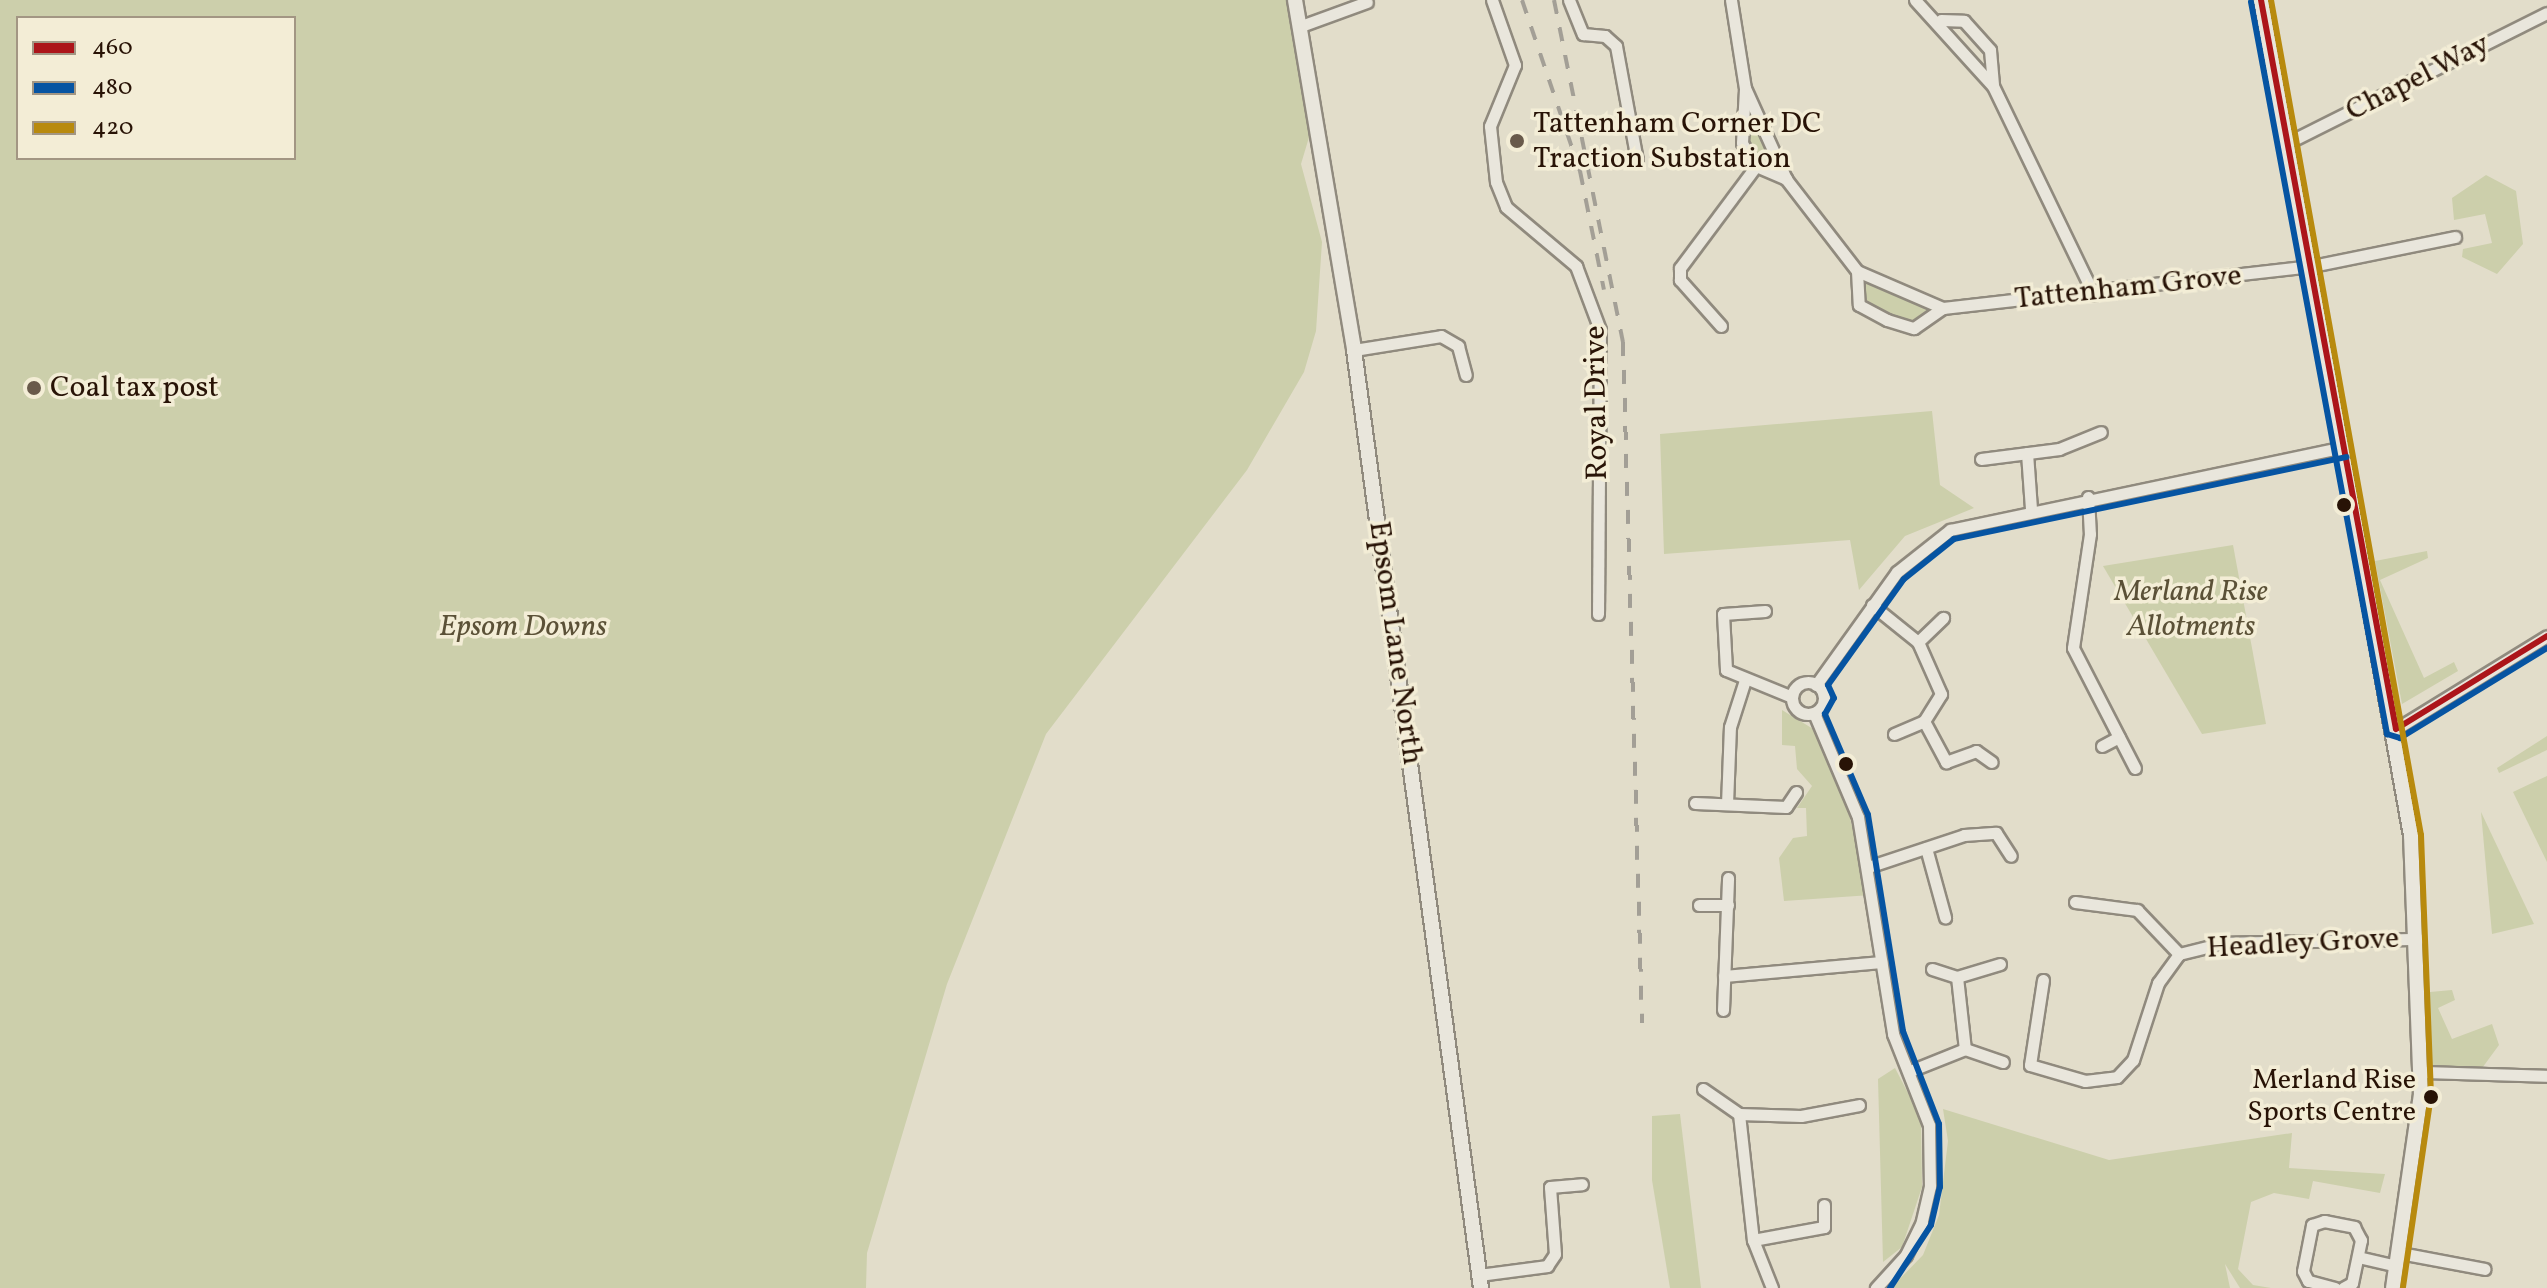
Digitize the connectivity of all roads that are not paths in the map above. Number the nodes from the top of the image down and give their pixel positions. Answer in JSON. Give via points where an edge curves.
{"nodes":[{"id":1,"x":1295,"y":0,"type":"edge"},
{"id":2,"x":1492,"y":0,"type":"edge"},
{"id":3,"x":1569,"y":0,"type":"edge"},
{"id":4,"x":1731,"y":0,"type":"edge"},
{"id":5,"x":1915,"y":0,"type":"edge"},
{"id":6,"x":2261,"y":0,"type":"edge"},
{"id":7,"x":1367,"y":2,"type":"edge"},
{"id":8,"x":2547,"y":13,"type":"edge"},
{"id":9,"x":1941,"y":20,"type":"junction"},
{"id":10,"x":1301,"y":26,"type":"junction"},
{"id":11,"x":1993,"y":86,"type":"junction"},
{"id":12,"x":1745,"y":88,"type":"junction"},
{"id":13,"x":2289,"y":142,"type":"junction"},
{"id":14,"x":1637,"y":160,"type":"dead end"},
{"id":15,"x":1756,"y":166,"type":"junction"},
{"id":16,"x":1786,"y":179,"type":"junction"},
{"id":17,"x":2455,"y":237,"type":"dead end"},
{"id":18,"x":2312,"y":266,"type":"junction"},
{"id":19,"x":1857,"y":271,"type":"junction"},
{"id":20,"x":2094,"y":295,"type":"junction"},
{"id":21,"x":1943,"y":308,"type":"junction"},
{"id":22,"x":1721,"y":326,"type":"dead end"},
{"id":23,"x":1354,"y":350,"type":"junction"},
{"id":24,"x":1466,"y":375,"type":"dead end"},
{"id":25,"x":2101,"y":432,"type":"dead end"},
{"id":26,"x":2345,"y":447,"type":"junction"},
{"id":27,"x":2027,"y":453,"type":"junction"},
{"id":28,"x":1981,"y":459,"type":"dead end"},
{"id":29,"x":2088,"y":497,"type":"junction"},
{"id":30,"x":2031,"y":509,"type":"junction"},
{"id":31,"x":1872,"y":605,"type":"junction"},
{"id":32,"x":1765,"y":611,"type":"dead end"},
{"id":33,"x":1598,"y":614,"type":"dead end"},
{"id":34,"x":1943,"y":618,"type":"dead end"},
{"id":35,"x":2547,"y":636,"type":"edge"},
{"id":36,"x":1918,"y":642,"type":"junction"},
{"id":37,"x":1745,"y":680,"type":"junction"},
{"id":38,"x":1816,"y":685,"type":"junction"},
{"id":39,"x":1792,"y":697,"type":"junction"},
{"id":40,"x":1814,"y":713,"type":"junction"},
{"id":41,"x":1924,"y":721,"type":"junction"},
{"id":42,"x":2396,"y":729,"type":"junction"},
{"id":43,"x":1894,"y":734,"type":"dead end"},
{"id":44,"x":2119,"y":737,"type":"junction"},
{"id":45,"x":2102,"y":746,"type":"dead end"},
{"id":46,"x":1992,"y":762,"type":"dead end"},
{"id":47,"x":2135,"y":768,"type":"dead end"},
{"id":48,"x":1796,"y":792,"type":"dead end"},
{"id":49,"x":1695,"y":803,"type":"dead end"},
{"id":50,"x":1727,"y":804,"type":"junction"},
{"id":51,"x":1926,"y":848,"type":"junction"},
{"id":52,"x":2011,"y":856,"type":"dead end"},
{"id":53,"x":1868,"y":867,"type":"junction"},
{"id":54,"x":1728,"y":878,"type":"dead end"},
{"id":55,"x":2075,"y":902,"type":"dead end"},
{"id":56,"x":1699,"y":905,"type":"dead end"},
{"id":57,"x":1728,"y":905,"type":"junction"},
{"id":58,"x":1945,"y":917,"type":"dead end"},
{"id":59,"x":2418,"y":939,"type":"junction"},
{"id":60,"x":2179,"y":954,"type":"junction"},
{"id":61,"x":1881,"y":962,"type":"junction"},
{"id":62,"x":2000,"y":964,"type":"dead end"},
{"id":63,"x":1932,"y":969,"type":"dead end"},
{"id":64,"x":1724,"y":976,"type":"junction"},
{"id":65,"x":1957,"y":977,"type":"junction"},
{"id":66,"x":2043,"y":980,"type":"dead end"},
{"id":67,"x":1723,"y":1010,"type":"dead end"},
{"id":68,"x":1965,"y":1049,"type":"junction"},
{"id":69,"x":2003,"y":1062,"type":"dead end"},
{"id":70,"x":1910,"y":1071,"type":"junction"},
{"id":71,"x":2422,"y":1072,"type":"junction"},
{"id":72,"x":2547,"y":1076,"type":"edge"},
{"id":73,"x":1703,"y":1089,"type":"dead end"},
{"id":74,"x":1859,"y":1105,"type":"dead end"},
{"id":75,"x":1739,"y":1114,"type":"junction"},
{"id":76,"x":1582,"y":1184,"type":"dead end"},
{"id":77,"x":1824,"y":1205,"type":"dead end"},
{"id":78,"x":1753,"y":1240,"type":"junction"},
{"id":79,"x":2358,"y":1257,"type":"junction"},
{"id":80,"x":2398,"y":1260,"type":"junction"},
{"id":81,"x":2485,"y":1269,"type":"dead end"},
{"id":82,"x":1480,"y":1282,"type":"edge"},
{"id":83,"x":1772,"y":1288,"type":"edge"},
{"id":84,"x":1876,"y":1288,"type":"edge"},
{"id":85,"x":2335,"y":1288,"type":"edge"},
{"id":86,"x":2343,"y":1288,"type":"edge"},
{"id":87,"x":2393,"y":1288,"type":"edge"}],
"edges":[{"from":1,"to":10,"type":"street","name":"Epsom Lane North"},
{"from":2,"to":33,"type":"street","name":"Royal Drive","via":[[1515,65],[1490,126],[1496,182],[1506,207],[1576,266],[1600,330]]},
{"from":3,"to":14,"type":"street","via":[[1583,34],[1605,36],[1616,46]]},
{"from":4,"to":12,"type":"street","name":"Tattenham Grove"},
{"from":5,"to":9,"type":"street"},
{"from":6,"to":13,"type":"street"},
{"from":7,"to":10,"type":"street"},
{"from":8,"to":13,"type":"street","name":"Chapel Way"},
{"from":9,"to":11,"type":"street"},
{"from":9,"to":11,"type":"street","via":[[1964,21],[1990,50]]},
{"from":10,"to":23,"type":"street","name":"Epsom Lane North"},
{"from":11,"to":20,"type":"street"},
{"from":12,"to":15,"type":"street","name":"Tattenham Grove","via":[[1738,119]]},
{"from":12,"to":16,"type":"street","name":"Tattenham Grove"},
{"from":13,"to":18,"type":"street"},
{"from":15,"to":16,"type":"street","name":"Tattenham Grove"},
{"from":15,"to":22,"type":"street","via":[[1680,268],[1680,280]]},
{"from":16,"to":19,"type":"street","name":"Tattenham Grove"},
{"from":17,"to":18,"type":"street","name":"Tattenham Grove"},
{"from":18,"to":20,"type":"street","name":"Tattenham Grove"},
{"from":18,"to":26,"type":"street"},
{"from":19,"to":21,"type":"street","name":"Tattenham Grove"},
{"from":19,"to":21,"type":"street","name":"Tattenham Grove","via":[[1859,305],[1887,320],[1914,328]]},
{"from":20,"to":21,"type":"street","name":"Tattenham Grove"},
{"from":23,"to":24,"type":"street","via":[[1441,336],[1458,346]]},
{"from":23,"to":82,"type":"street","name":"Epsom Lane North"},
{"from":25,"to":27,"type":"street"},
{"from":26,"to":29,"type":"street"},
{"from":26,"to":42,"type":"street"},
{"from":27,"to":28,"type":"street"},
{"from":27,"to":30,"type":"street"},
{"from":29,"to":30,"type":"street"},
{"from":29,"to":44,"type":"street","via":[[2090,534],[2073,648]]},
{"from":30,"to":31,"type":"street","via":[[1950,530],[1923,547]]},
{"from":31,"to":36,"type":"street"},
{"from":31,"to":38,"type":"street"},
{"from":32,"to":37,"type":"street","via":[[1723,614],[1726,670]]},
{"from":34,"to":36,"type":"street"},
{"from":35,"to":42,"type":"street"},
{"from":36,"to":41,"type":"street","via":[[1941,694]]},
{"from":37,"to":39,"type":"street"},
{"from":37,"to":50,"type":"street","via":[[1730,727]]},
{"from":38,"to":39,"type":"street","via":[[1800,685]]},
{"from":38,"to":40,"type":"street","via":[[1824,697]]},
{"from":39,"to":40,"type":"street","via":[[1797,710]]},
{"from":40,"to":53,"type":"street","via":[[1841,764]]},
{"from":41,"to":43,"type":"street"},
{"from":41,"to":46,"type":"street","via":[[1946,762],[1976,751]]},
{"from":42,"to":59,"type":"street"},
{"from":44,"to":45,"type":"street"},
{"from":44,"to":47,"type":"street"},
{"from":48,"to":50,"type":"street","via":[[1786,807]]},
{"from":49,"to":50,"type":"street"},
{"from":51,"to":52,"type":"street","via":[[1996,833]]},
{"from":51,"to":53,"type":"street"},
{"from":51,"to":58,"type":"street"},
{"from":53,"to":61,"type":"street"},
{"from":54,"to":57,"type":"street"},
{"from":55,"to":60,"type":"street","via":[[2137,910]]},
{"from":56,"to":57,"type":"street"},
{"from":57,"to":64,"type":"street"},
{"from":59,"to":60,"type":"street","name":"Headley Grove","via":[[2258,941]]},
{"from":59,"to":71,"type":"street"},
{"from":60,"to":66,"type":"street","name":"Headley Grove","via":[[2158,983],[2133,1060],[2117,1077],[2085,1081],[2030,1065]]},
{"from":61,"to":64,"type":"street"},
{"from":61,"to":70,"type":"street","via":[[1893,1034]]},
{"from":62,"to":65,"type":"street"},
{"from":63,"to":65,"type":"street"},
{"from":64,"to":67,"type":"street"},
{"from":65,"to":68,"type":"street"},
{"from":68,"to":69,"type":"street"},
{"from":68,"to":70,"type":"street"},
{"from":70,"to":84,"type":"street","via":[[1929,1125],[1930,1186],[1906,1255]]},
{"from":71,"to":72,"type":"street"},
{"from":71,"to":80,"type":"street"},
{"from":73,"to":75,"type":"street"},
{"from":74,"to":75,"type":"street","via":[[1801,1116]]},
{"from":75,"to":78,"type":"street"},
{"from":76,"to":82,"type":"street","via":[[1550,1187],[1555,1254],[1547,1266]]},
{"from":77,"to":78,"type":"street","via":[[1824,1227]]},
{"from":78,"to":83,"type":"street"},
{"from":79,"to":80,"type":"street"},
{"from":79,"to":85,"type":"street","via":[[2354,1227],[2312,1225],[2303,1271],[2308,1281]]},
{"from":79,"to":86,"type":"street","via":[[2352,1283]]},
{"from":80,"to":81,"type":"street"},
{"from":80,"to":87,"type":"street"}]}
